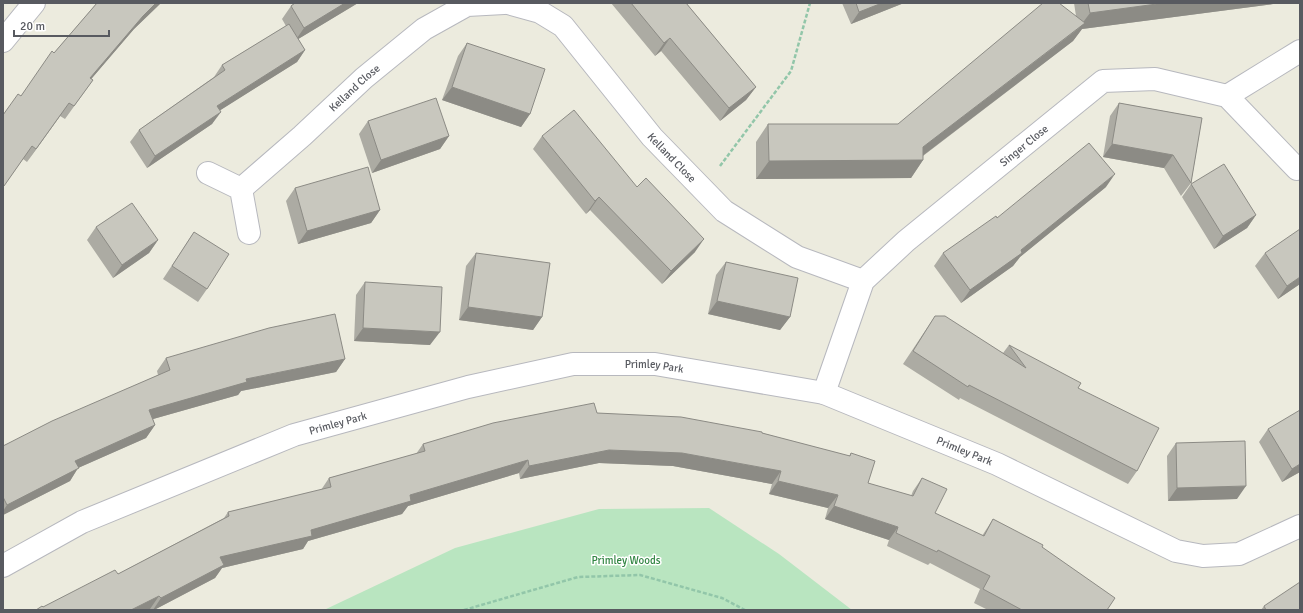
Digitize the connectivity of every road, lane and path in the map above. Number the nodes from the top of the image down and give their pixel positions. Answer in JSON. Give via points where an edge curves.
{"nodes":[{"id":1,"x":34,"y":3,"type":"edge"},
{"id":2,"x":504,"y":3,"type":"edge"},
{"id":3,"x":508,"y":3,"type":"edge"},
{"id":4,"x":810,"y":3,"type":"edge"},
{"id":5,"x":3,"y":41,"type":"edge"},
{"id":6,"x":1300,"y":51,"type":"edge"},
{"id":7,"x":1227,"y":96,"type":"junction"},
{"id":8,"x":1297,"y":169,"type":"dead end"},
{"id":9,"x":208,"y":173,"type":"dead end"},
{"id":10,"x":241,"y":189,"type":"junction"},
{"id":11,"x":703,"y":189,"type":"junction"},
{"id":12,"x":249,"y":233,"type":"dead end"},
{"id":13,"x":863,"y":281,"type":"junction"},
{"id":14,"x":824,"y":393,"type":"junction"},
{"id":15,"x":1300,"y":526,"type":"edge"},
{"id":16,"x":3,"y":566,"type":"edge"},
{"id":17,"x":464,"y":610,"type":"edge"},
{"id":18,"x":745,"y":610,"type":"edge"}],
"edges":[{"from":1,"to":5,"type":"street"},
{"from":2,"to":10,"type":"street","name":"Kelland Close","via":[[467,5],[424,30],[364,78]]},
{"from":3,"to":11,"type":"street","name":"Kelland Close","via":[[540,12],[563,26],[652,137]]},
{"from":4,"to":11,"type":"path","via":[[791,71]]},
{"from":6,"to":7,"type":"street"},
{"from":7,"to":8,"type":"street"},
{"from":7,"to":13,"type":"street","name":"Singer Close","via":[[1155,79],[1103,81],[906,241]]},
{"from":9,"to":10,"type":"street"},
{"from":10,"to":12,"type":"street"},
{"from":11,"to":13,"type":"street","name":"Kelland Close","via":[[724,211],[797,257]]},
{"from":13,"to":14,"type":"street","name":"Singer Close"},
{"from":14,"to":15,"type":"street","name":"Primley Park","via":[[997,464],[1176,551],[1203,556],[1239,554]]},
{"from":14,"to":16,"type":"street","name":"Primley Park","via":[[655,364],[573,364],[468,387],[294,435],[82,522]]},
{"from":17,"to":18,"type":"path","via":[[578,577],[640,575],[722,598]]}]}
